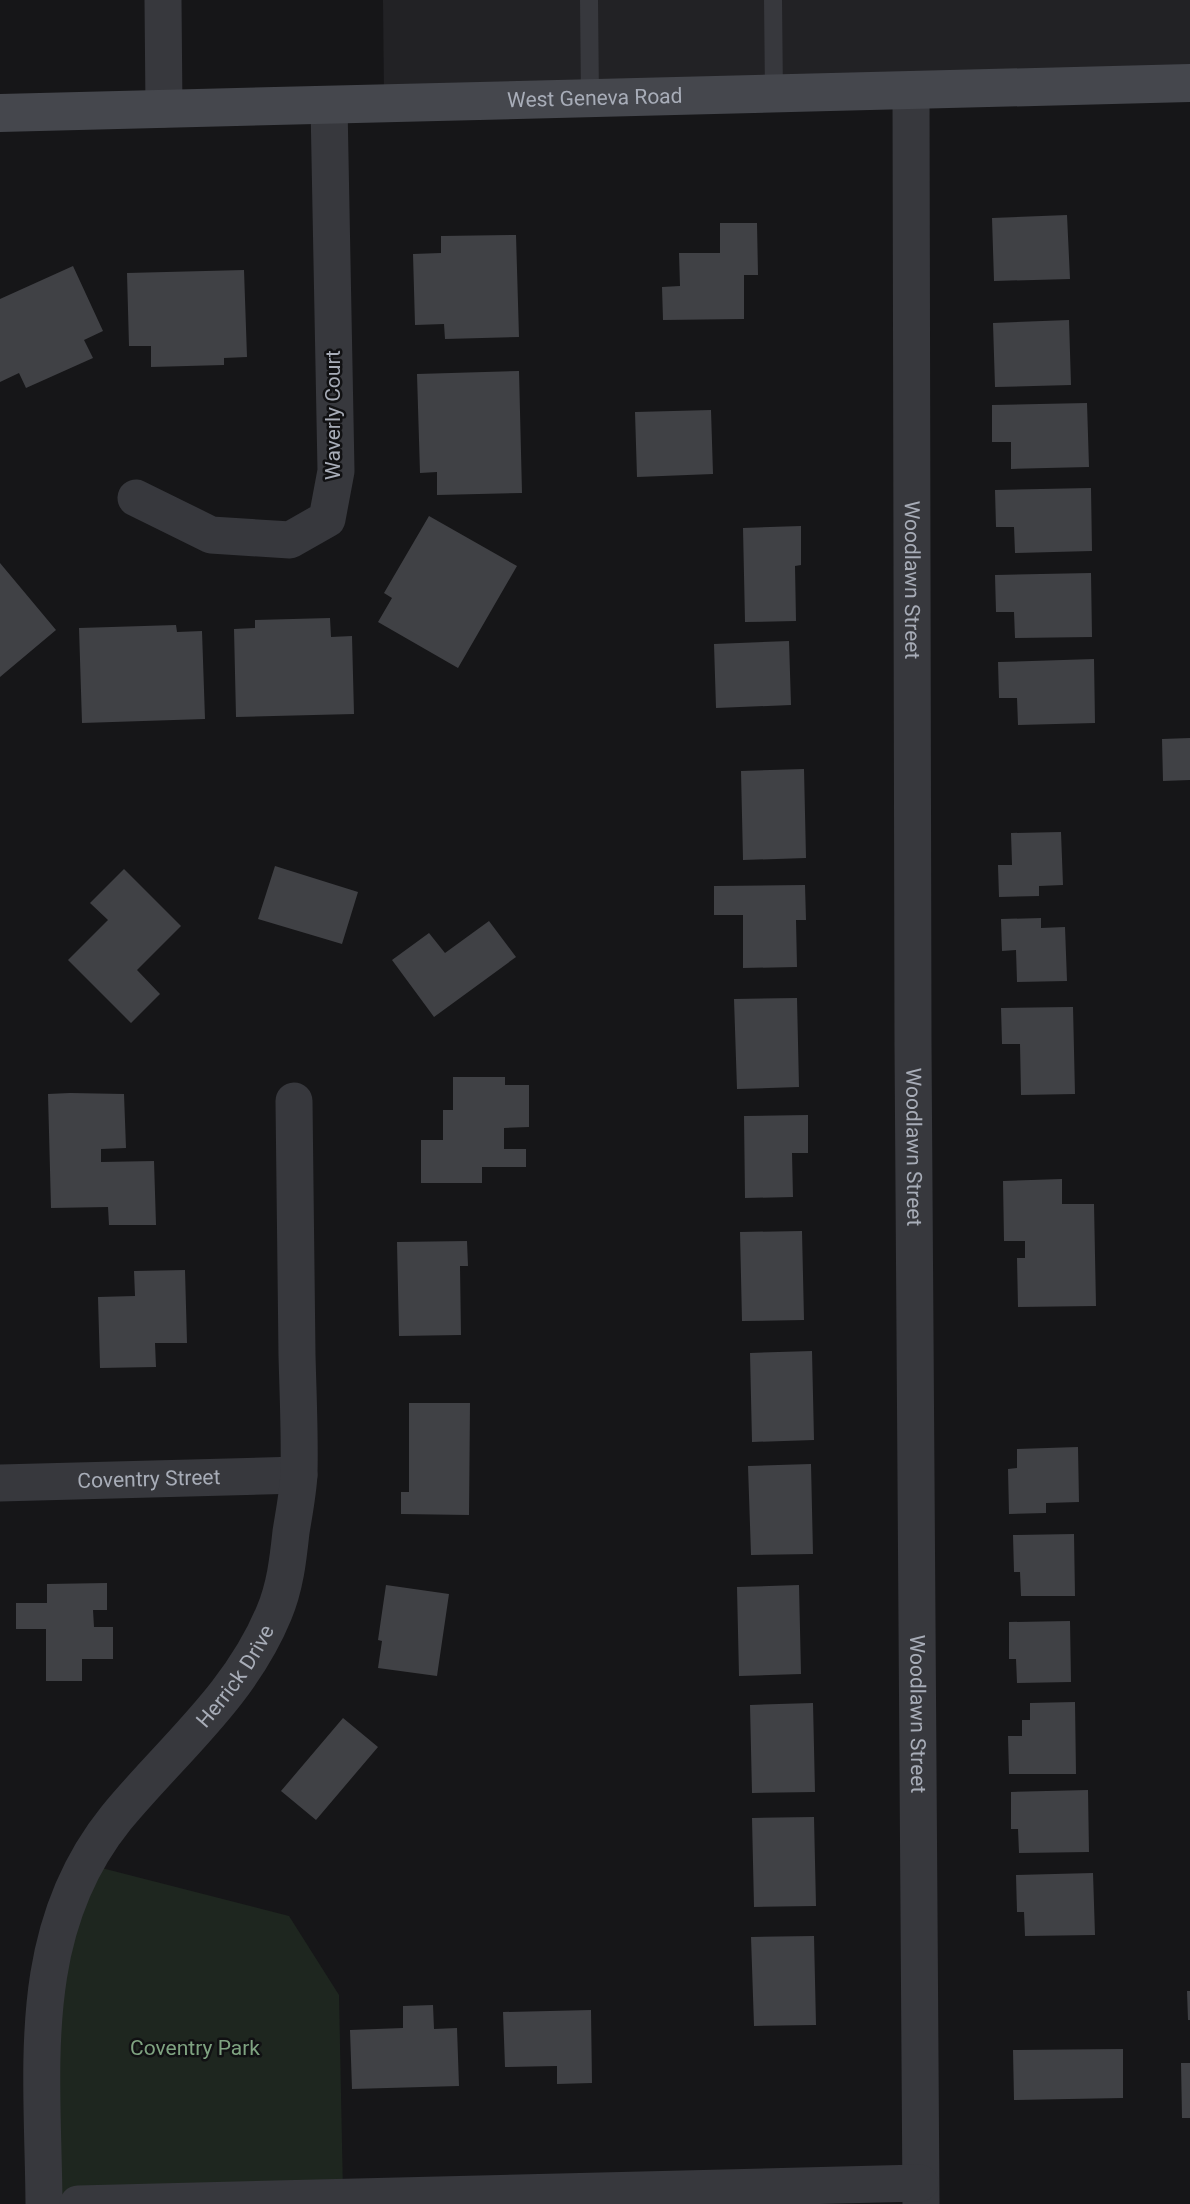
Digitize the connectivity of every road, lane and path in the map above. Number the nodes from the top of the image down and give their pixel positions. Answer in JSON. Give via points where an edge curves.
{"nodes":[{"id":1,"x":163,"y":0,"type":"edge"},
{"id":2,"x":589,"y":0,"type":"edge"},
{"id":3,"x":773,"y":0,"type":"edge"},
{"id":4,"x":1190,"y":83,"type":"edge"},
{"id":5,"x":911,"y":90,"type":"junction"},
{"id":6,"x":774,"y":94,"type":"junction"},
{"id":7,"x":590,"y":98,"type":"junction"},
{"id":8,"x":329,"y":105,"type":"junction"},
{"id":9,"x":164,"y":109,"type":"junction"},
{"id":10,"x":0,"y":113,"type":"edge"},
{"id":11,"x":136,"y":498,"type":"dead end"},
{"id":12,"x":294,"y":1101,"type":"dead end"},
{"id":13,"x":299,"y":1475,"type":"junction"},
{"id":14,"x":0,"y":1483,"type":"edge"},
{"id":15,"x":920,"y":2194,"type":"edge"},
{"id":16,"x":429,"y":2200,"type":"edge"},
{"id":17,"x":44,"y":2204,"type":"edge"},
{"id":18,"x":78,"y":2204,"type":"edge"}],
"edges":[{"from":1,"to":9,"type":"street"},
{"from":2,"to":7,"type":"lane"},
{"from":3,"to":6,"type":"lane"},
{"from":4,"to":5,"type":"main road","name":"West Geneva Road"},
{"from":5,"to":6,"type":"main road","name":"West Geneva Road"},
{"from":5,"to":15,"type":"street","name":"Woodlawn Street"},
{"from":6,"to":7,"type":"main road","name":"West Geneva Road"},
{"from":7,"to":8,"type":"main road","name":"West Geneva Road"},
{"from":8,"to":9,"type":"main road","name":"West Geneva Road"},
{"from":8,"to":11,"type":"street","name":"Waverly Court","via":[[336,471],[327,519],[290,540],[211,535]]},
{"from":9,"to":10,"type":"main road","name":"West Geneva Road"},
{"from":12,"to":13,"type":"street","name":"Herrick Drive"},
{"from":13,"to":14,"type":"street","name":"Coventry Street"},
{"from":13,"to":17,"type":"street","name":"Herrick Drive","via":[[286,1576],[274,1613],[247,1666],[116,1819],[86,1864],[62,1917],[43,2021]]},
{"from":15,"to":16,"type":"street"},
{"from":16,"to":18,"type":"street"}]}
